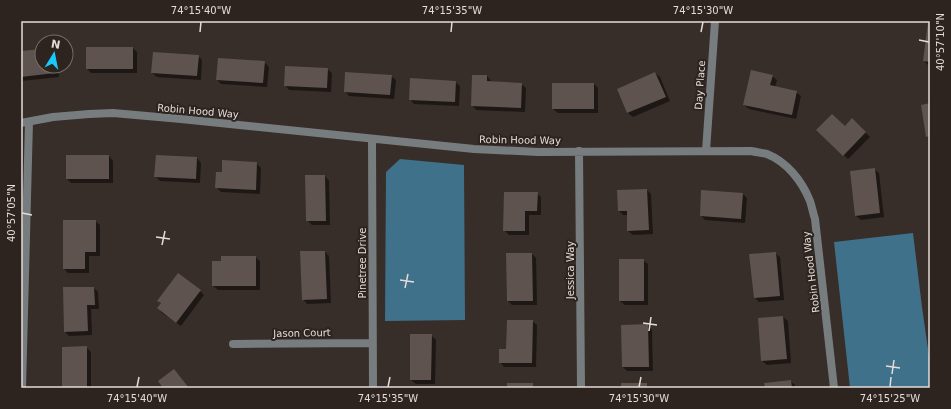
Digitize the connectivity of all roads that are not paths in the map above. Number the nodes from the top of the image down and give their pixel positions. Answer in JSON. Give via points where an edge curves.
{"nodes":[{"id":1,"x":715,"y":21,"type":"edge"},
{"id":2,"x":25,"y":122,"type":"edge"},
{"id":3,"x":372,"y":139,"type":"junction"},
{"id":4,"x":579,"y":151,"type":"junction"},
{"id":5,"x":706,"y":151,"type":"junction"},
{"id":6,"x":372,"y":343,"type":"junction"},
{"id":7,"x":233,"y":344,"type":"dead end"},
{"id":8,"x":22,"y":388,"type":"edge"},
{"id":9,"x":373,"y":388,"type":"edge"},
{"id":10,"x":581,"y":388,"type":"edge"},
{"id":11,"x":834,"y":388,"type":"edge"}],
"edges":[{"from":1,"to":5,"type":"street","name":"Day Place"},
{"from":2,"to":3,"type":"street","name":"Robin Hood Way","via":[[53,117],[113,113]]},
{"from":2,"to":8,"type":"street"},
{"from":3,"to":4,"type":"street","name":"Robin Hood Way","via":[[474,149]]},
{"from":3,"to":6,"type":"street","name":"Pinetree Drive"},
{"from":4,"to":5,"type":"street","name":"Robin Hood Way"},
{"from":4,"to":10,"type":"street","name":"Jessica Way"},
{"from":5,"to":11,"type":"street","name":"Robin Hood Way","via":[[751,151],[766,154],[792,171],[802,185],[815,219]]},
{"from":6,"to":7,"type":"street","name":"Jason Court"},
{"from":6,"to":9,"type":"street","name":"Pinetree Drive"}]}
